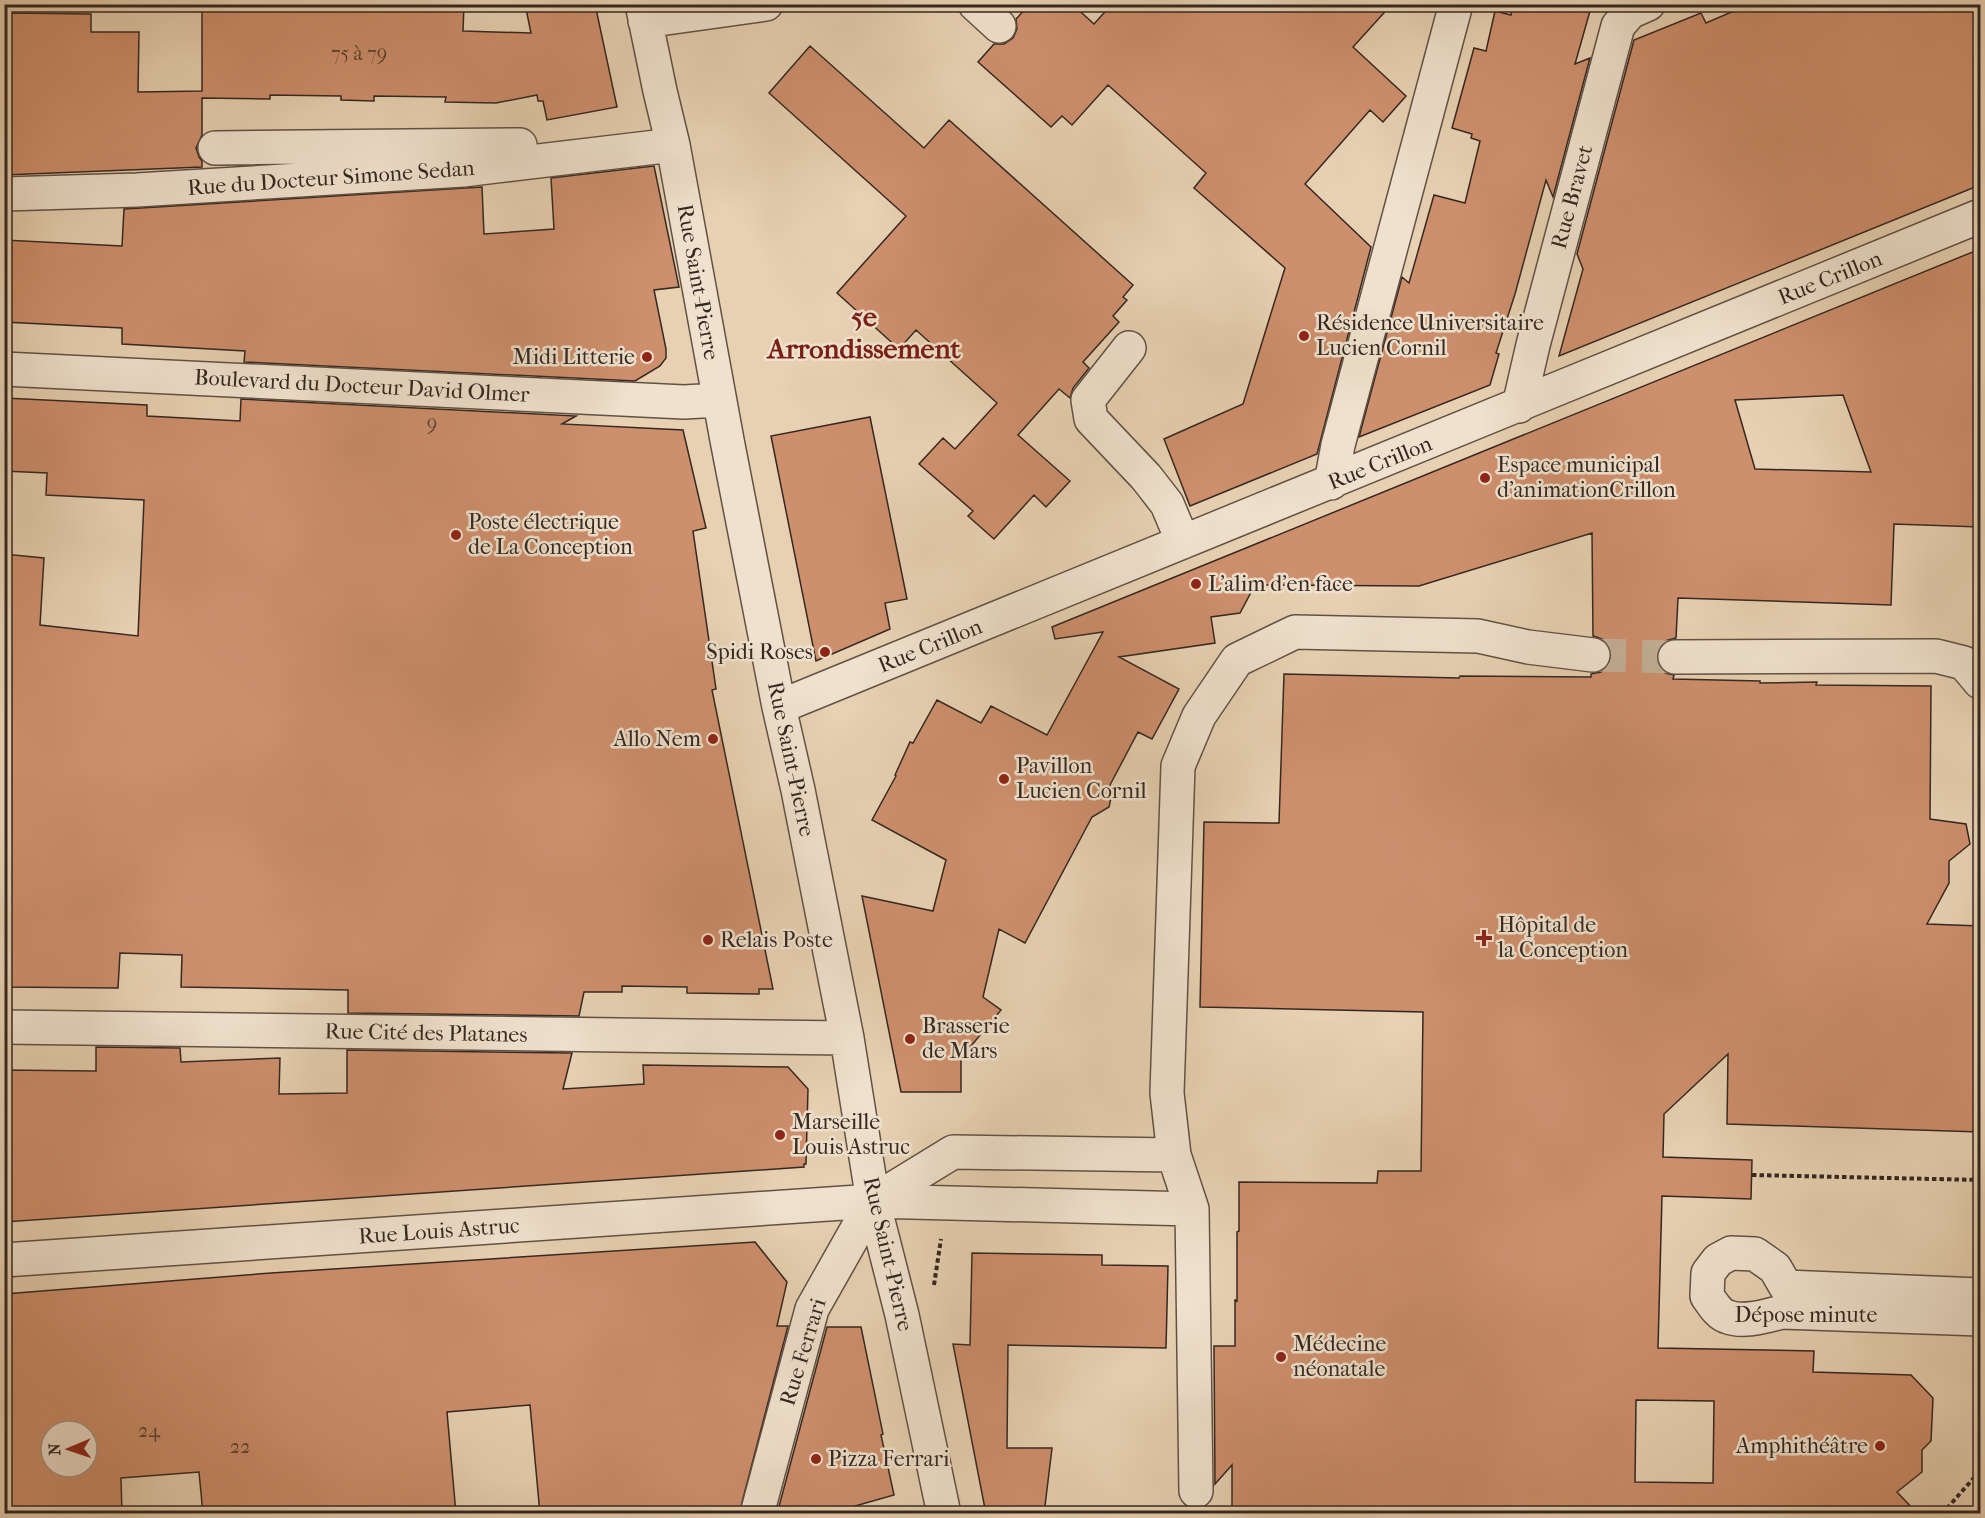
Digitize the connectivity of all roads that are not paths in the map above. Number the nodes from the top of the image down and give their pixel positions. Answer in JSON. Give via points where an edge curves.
{"nodes":[{"id":1,"x":766,"y":4,"type":"edge"},
{"id":2,"x":975,"y":4,"type":"edge"},
{"id":3,"x":1456,"y":4,"type":"edge"},
{"id":4,"x":1648,"y":4,"type":"edge"},
{"id":5,"x":644,"y":13,"type":"edge"},
{"id":6,"x":999,"y":26,"type":"dead end"},
{"id":7,"x":664,"y":147,"type":"junction"},
{"id":8,"x":215,"y":148,"type":"dead end"},
{"id":9,"x":4,"y":194,"type":"edge"},
{"id":10,"x":1980,"y":216,"type":"edge"},
{"id":11,"x":1129,"y":348,"type":"dead end"},
{"id":12,"x":4,"y":369,"type":"edge"},
{"id":13,"x":719,"y":400,"type":"junction"},
{"id":14,"x":1519,"y":406,"type":"junction"},
{"id":15,"x":1331,"y":483,"type":"junction"},
{"id":16,"x":1183,"y":542,"type":"junction"},
{"id":17,"x":1593,"y":655,"type":"tunnel mouth"},
{"id":18,"x":1675,"y":657,"type":"tunnel mouth"},
{"id":19,"x":1980,"y":682,"type":"edge"},
{"id":20,"x":779,"y":707,"type":"junction"},
{"id":21,"x":4,"y":1027,"type":"edge"},
{"id":22,"x":848,"y":1038,"type":"junction"},
{"id":23,"x":1174,"y":1155,"type":"junction"},
{"id":24,"x":873,"y":1201,"type":"junction"},
{"id":25,"x":1192,"y":1209,"type":"junction"},
{"id":26,"x":4,"y":1260,"type":"edge"},
{"id":27,"x":1980,"y":1295,"type":"edge"},
{"id":28,"x":901,"y":1312,"type":"junction"},
{"id":29,"x":1980,"y":1319,"type":"edge"},
{"id":30,"x":1196,"y":1503,"type":"edge"},
{"id":31,"x":758,"y":1514,"type":"edge"},
{"id":32,"x":944,"y":1514,"type":"edge"},
{"id":33,"x":964,"y":1514,"type":"edge"}],
"edges":[{"from":1,"to":5,"type":"street"},
{"from":2,"to":6,"type":"street"},
{"from":3,"to":15,"type":"street"},
{"from":4,"to":14,"type":"street","name":"Rue Bravet","via":[[1630,12],[1618,26]]},
{"from":5,"to":7,"type":"street","name":"Rue Saint-Pierre"},
{"from":7,"to":8,"type":"street","name":"Rue du Docteur Simone Sedan","via":[[622,139],[517,145]]},
{"from":7,"to":9,"type":"street","name":"Rue du Docteur Simone Sedan","via":[[463,170],[138,190]]},
{"from":7,"to":13,"type":"street","name":"Rue Saint-Pierre"},
{"from":10,"to":14,"type":"street","name":"Rue Crillon"},
{"from":11,"to":16,"type":"street","via":[[1088,400],[1091,418],[1167,504]]},
{"from":12,"to":13,"type":"street","name":"Boulevard du Docteur David Olmer","via":[[684,402]]},
{"from":13,"to":20,"type":"street","name":"Rue Saint-Pierre"},
{"from":14,"to":15,"type":"street","name":"Rue Crillon"},
{"from":15,"to":16,"type":"street","name":"Rue Crillon"},
{"from":16,"to":20,"type":"street","name":"Rue Crillon"},
{"from":17,"to":23,"type":"street","via":[[1478,636],[1295,632],[1237,660],[1199,717],[1178,766],[1167,1093]]},
{"from":18,"to":19,"type":"street","via":[[1935,656],[1964,663]]},
{"from":20,"to":22,"type":"street","name":"Rue Saint-Pierre"},
{"from":21,"to":22,"type":"street","name":"Rue Cité des Platanes"},
{"from":22,"to":24,"type":"street","name":"Rue Saint-Pierre"},
{"from":23,"to":24,"type":"street","via":[[953,1152]]},
{"from":23,"to":25,"type":"street"},
{"from":24,"to":25,"type":"street","name":"Rue Louis Astruc"},
{"from":24,"to":26,"type":"street","name":"Rue Louis Astruc"},
{"from":24,"to":28,"type":"street","name":"Rue Saint-Pierre"},
{"from":24,"to":31,"type":"street","name":"Rue Ferrari","via":[[812,1309]]},
{"from":25,"to":30,"type":"street"},
{"from":27,"to":29,"type":"street","name":"Dépose minute","via":[[1786,1287],[1775,1268],[1755,1254],[1731,1253],[1718,1260],[1708,1273],[1707,1296],[1727,1317],[1758,1319],[1782,1312]]},
{"from":28,"to":32,"type":"street","name":"Rue Saint-Pierre"},
{"from":28,"to":33,"type":"street","via":[[929,1332]]}]}
